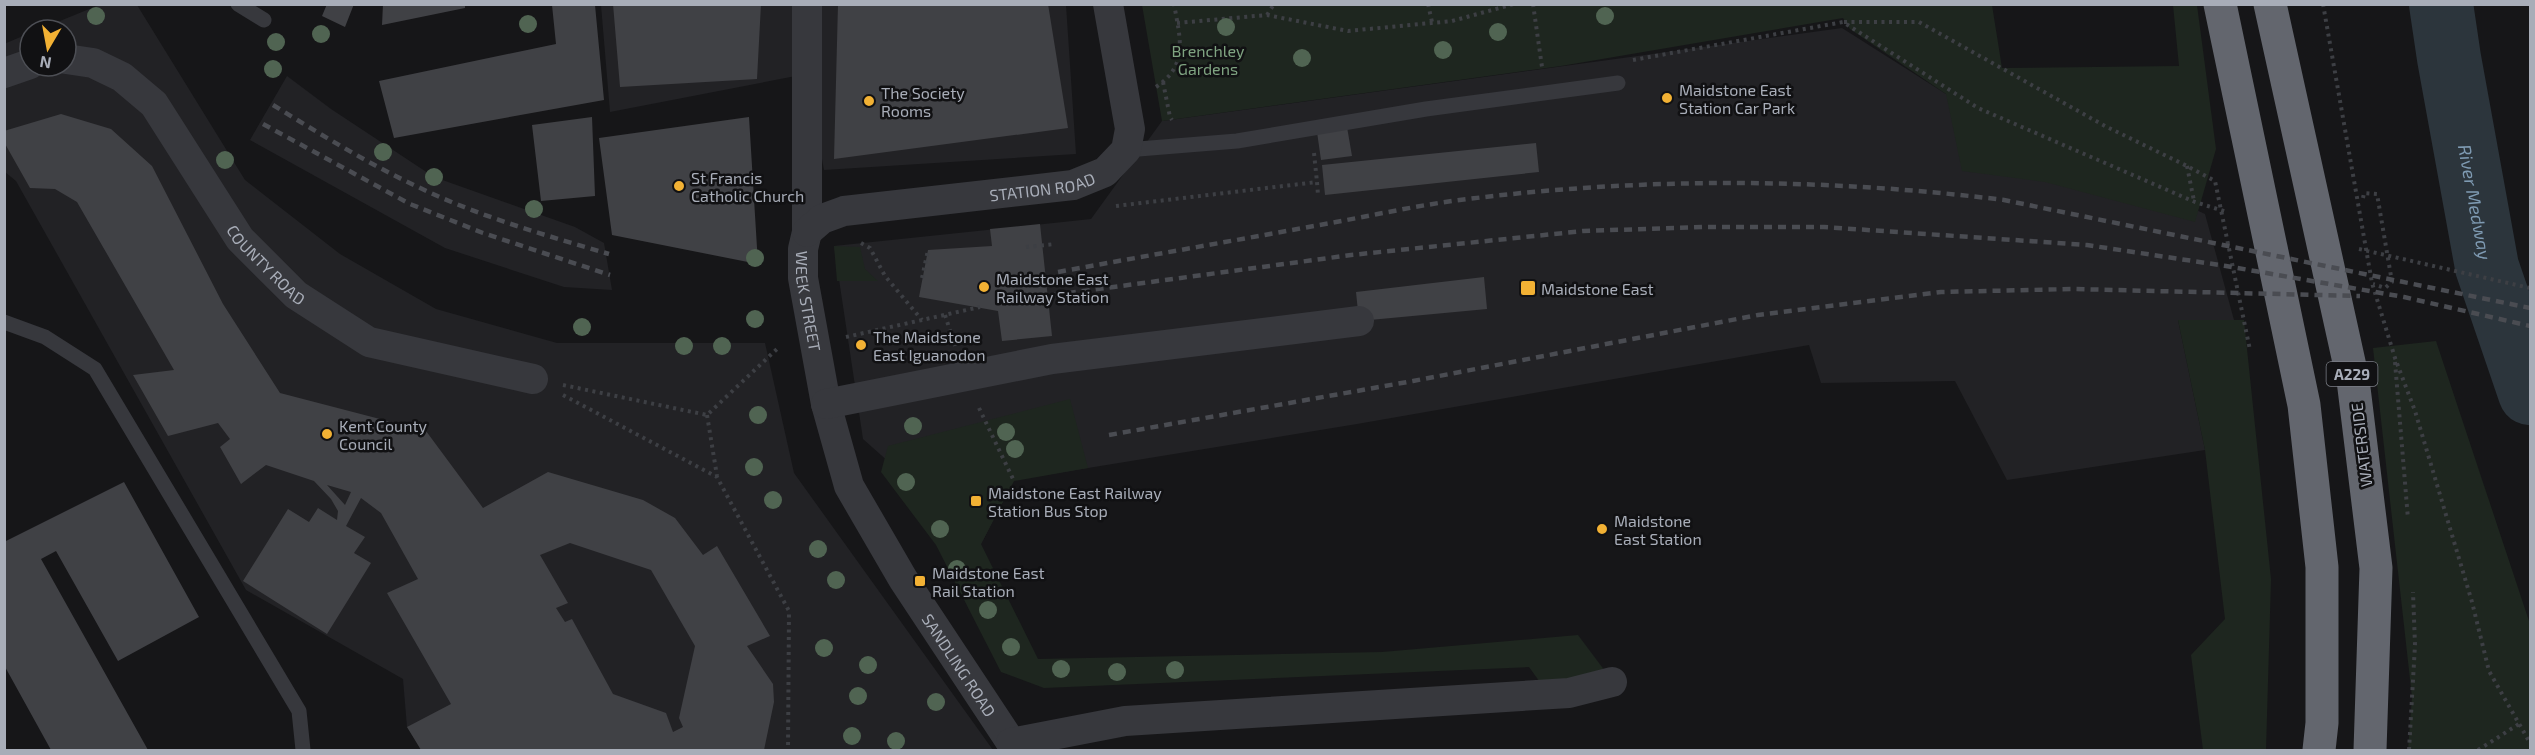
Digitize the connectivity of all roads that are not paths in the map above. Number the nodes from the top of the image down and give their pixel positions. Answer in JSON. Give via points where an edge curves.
{"nodes":[{"id":1,"x":238,"y":4,"type":"edge"},
{"id":2,"x":807,"y":4,"type":"edge"},
{"id":3,"x":1108,"y":4,"type":"edge"},
{"id":4,"x":2220,"y":4,"type":"edge"},
{"id":5,"x":2270,"y":4,"type":"edge"},
{"id":6,"x":264,"y":20,"type":"dead end"},
{"id":7,"x":78,"y":61,"type":"edge"},
{"id":8,"x":1618,"y":83,"type":"dead end"},
{"id":9,"x":1126,"y":150,"type":"junction"},
{"id":10,"x":807,"y":232,"type":"junction"},
{"id":11,"x":1359,"y":321,"type":"dead end"},
{"id":12,"x":4,"y":322,"type":"edge"},
{"id":13,"x":533,"y":379,"type":"road end"},
{"id":14,"x":826,"y":404,"type":"junction"},
{"id":15,"x":903,"y":579,"type":"joint"},
{"id":16,"x":1612,"y":682,"type":"dead end"},
{"id":17,"x":1013,"y":747,"type":"edge"},
{"id":18,"x":303,"y":750,"type":"edge"},
{"id":19,"x":2319,"y":750,"type":"edge"},
{"id":20,"x":2370,"y":750,"type":"edge"}],
"edges":[{"from":1,"to":6,"type":"lane"},
{"from":2,"to":10,"type":"street","name":"WEEK STREET"},
{"from":3,"to":9,"type":"street","via":[[1130,129]]},
{"from":4,"to":19,"type":"highway","via":[[2304,405],[2322,567]]},
{"from":5,"to":20,"type":"highway","name":"WATERSIDE","number":"A229","via":[[2353,380],[2376,568]]},
{"from":7,"to":13,"type":"street","name":"COUNTY ROAD","via":[[93,63],[122,77],[154,104],[240,239],[296,295],[369,342]]},
{"from":8,"to":9,"type":"lane","via":[[1426,109],[1237,141]]},
{"from":9,"to":10,"type":"street","name":"STATION ROAD","via":[[1105,172],[1073,185],[843,211],[822,219]]},
{"from":10,"to":14,"type":"street","name":"WEEK STREET","via":[[803,278]]},
{"from":11,"to":14,"type":"street","via":[[1052,359]]},
{"from":12,"to":18,"type":"lane","via":[[45,337],[95,369],[299,711]]},
{"from":14,"to":15,"type":"street","name":"WEEK STREET","via":[[849,486]]},
{"from":15,"to":17,"type":"street","name":"SANDLING ROAD"},
{"from":16,"to":17,"type":"street","via":[[1569,693],[1125,721]]}]}
